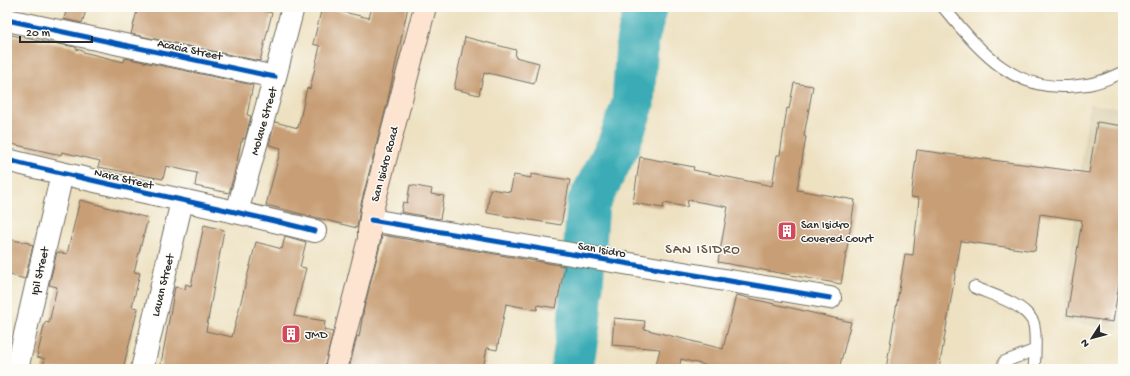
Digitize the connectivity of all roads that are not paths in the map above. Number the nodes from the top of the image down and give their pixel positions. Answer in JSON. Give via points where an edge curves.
{"nodes":[{"id":1,"x":293,"y":7,"type":"edge"},
{"id":2,"x":425,"y":7,"type":"edge"},
{"id":3,"x":943,"y":7,"type":"edge"},
{"id":4,"x":7,"y":20,"type":"edge"},
{"id":5,"x":1123,"y":72,"type":"edge"},
{"id":6,"x":275,"y":77,"type":"junction"},
{"id":7,"x":7,"y":160,"type":"edge"},
{"id":8,"x":62,"y":174,"type":"junction"},
{"id":9,"x":182,"y":201,"type":"junction"},
{"id":10,"x":238,"y":212,"type":"junction"},
{"id":11,"x":371,"y":220,"type":"junction"},
{"id":12,"x":315,"y":231,"type":"dead end"},
{"id":13,"x":974,"y":287,"type":"dead end"},
{"id":14,"x":830,"y":298,"type":"dead end"},
{"id":15,"x":1035,"y":350,"type":"junction"},
{"id":16,"x":16,"y":369,"type":"edge"},
{"id":17,"x":142,"y":369,"type":"edge"},
{"id":18,"x":336,"y":369,"type":"edge"},
{"id":19,"x":1003,"y":369,"type":"edge"},
{"id":20,"x":1034,"y":369,"type":"edge"}],
"edges":[{"from":1,"to":6,"type":"street","name":"Molave Street"},
{"from":2,"to":11,"type":"main road","name":"San Isidro Road"},
{"from":3,"to":5,"type":"lane","via":[[974,44],[1009,73],[1034,83],[1061,87],[1094,84]]},
{"from":4,"to":6,"type":"street","name":"Acacia Street"},
{"from":6,"to":10,"type":"street","name":"Molave Street"},
{"from":7,"to":8,"type":"street","name":"Nara Street"},
{"from":8,"to":9,"type":"street","name":"Nara Street"},
{"from":8,"to":16,"type":"street","name":"Ipil Street"},
{"from":9,"to":10,"type":"street","name":"Nara Street"},
{"from":9,"to":17,"type":"street","name":"Lauan Street"},
{"from":10,"to":12,"type":"street","name":"Nara Street"},
{"from":11,"to":14,"type":"street","name":"San Isidro"},
{"from":11,"to":18,"type":"main road","name":"San Isidro Road","via":[[369,239]]},
{"from":13,"to":15,"type":"lane","via":[[1022,308],[1033,321]]},
{"from":15,"to":19,"type":"lane","via":[[1004,362]]},
{"from":15,"to":20,"type":"lane"}]}
